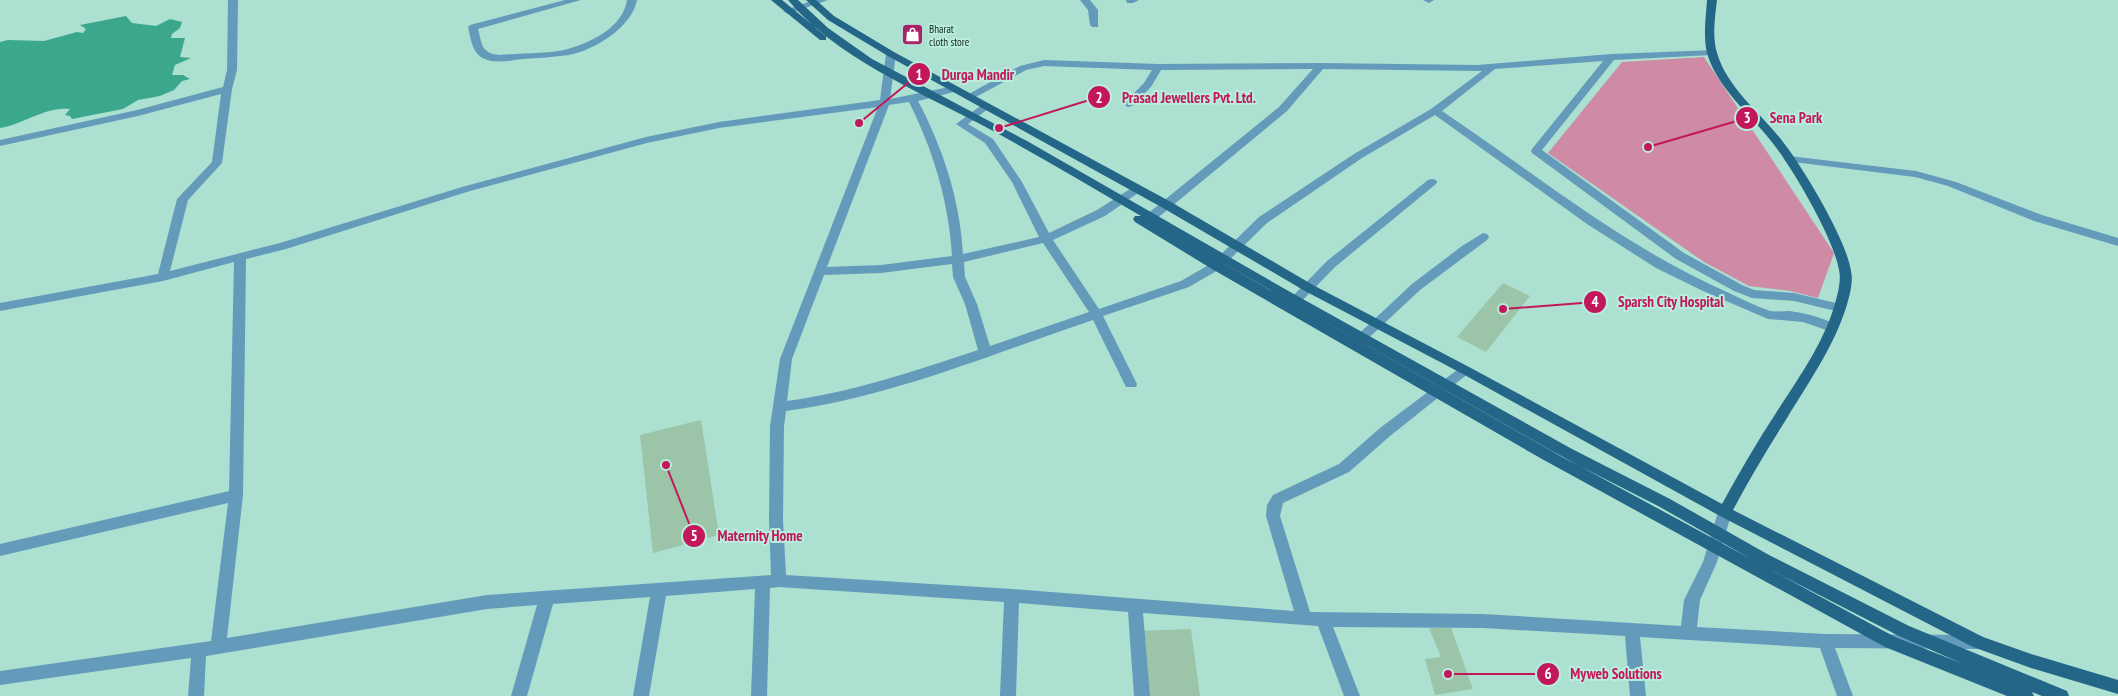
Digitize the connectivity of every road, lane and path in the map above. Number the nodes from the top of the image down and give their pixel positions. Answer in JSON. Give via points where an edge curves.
{"nodes":[{"id":1,"x":233,"y":0,"type":"edge"},
{"id":2,"x":576,"y":0,"type":"edge"},
{"id":3,"x":632,"y":0,"type":"edge"},
{"id":4,"x":776,"y":0,"type":"edge"},
{"id":5,"x":823,"y":0,"type":"edge"},
{"id":6,"x":1085,"y":0,"type":"edge"},
{"id":7,"x":1712,"y":0,"type":"edge"},
{"id":8,"x":812,"y":2,"type":"edge"},
{"id":9,"x":791,"y":5,"type":"edge"},
{"id":10,"x":1095,"y":25,"type":"dead end"},
{"id":11,"x":1712,"y":48,"type":"junction"},
{"id":12,"x":891,"y":54,"type":"junction"},
{"id":13,"x":1611,"y":57,"type":"junction"},
{"id":14,"x":1321,"y":66,"type":"junction"},
{"id":15,"x":1158,"y":67,"type":"junction"},
{"id":16,"x":1491,"y":67,"type":"junction"},
{"id":17,"x":888,"y":80,"type":"junction"},
{"id":18,"x":954,"y":89,"type":"junction"},
{"id":19,"x":227,"y":90,"type":"junction"},
{"id":20,"x":970,"y":96,"type":"junction"},
{"id":21,"x":916,"y":98,"type":"junction"},
{"id":22,"x":886,"y":102,"type":"junction"},
{"id":23,"x":1128,"y":104,"type":"dead end"},
{"id":24,"x":987,"y":106,"type":"junction"},
{"id":25,"x":1435,"y":111,"type":"junction"},
{"id":26,"x":966,"y":120,"type":"junction"},
{"id":27,"x":0,"y":143,"type":"edge"},
{"id":28,"x":1789,"y":159,"type":"junction"},
{"id":29,"x":1432,"y":182,"type":"dead end"},
{"id":30,"x":1138,"y":189,"type":"junction"},
{"id":31,"x":1114,"y":204,"type":"junction"},
{"id":32,"x":1167,"y":205,"type":"junction"},
{"id":33,"x":1145,"y":222,"type":"junction"},
{"id":34,"x":1483,"y":237,"type":"dead end"},
{"id":35,"x":1046,"y":239,"type":"junction"},
{"id":36,"x":2118,"y":242,"type":"edge"},
{"id":37,"x":1235,"y":246,"type":"junction"},
{"id":38,"x":240,"y":257,"type":"junction"},
{"id":39,"x":959,"y":259,"type":"junction"},
{"id":40,"x":1216,"y":266,"type":"junction"},
{"id":41,"x":819,"y":271,"type":"junction"},
{"id":42,"x":164,"y":277,"type":"junction"},
{"id":43,"x":1309,"y":288,"type":"junction"},
{"id":44,"x":1289,"y":307,"type":"junction"},
{"id":45,"x":0,"y":308,"type":"edge"},
{"id":46,"x":1840,"y":308,"type":"junction"},
{"id":47,"x":1096,"y":314,"type":"junction"},
{"id":48,"x":1375,"y":323,"type":"junction"},
{"id":49,"x":1832,"y":328,"type":"junction"},
{"id":50,"x":1354,"y":344,"type":"junction"},
{"id":51,"x":985,"y":351,"type":"junction"},
{"id":52,"x":1465,"y":370,"type":"junction"},
{"id":53,"x":1131,"y":384,"type":"dead end"},
{"id":54,"x":1437,"y":392,"type":"junction"},
{"id":55,"x":780,"y":407,"type":"junction"},
{"id":56,"x":236,"y":495,"type":"junction"},
{"id":57,"x":1725,"y":512,"type":"junction"},
{"id":58,"x":1714,"y":547,"type":"junction"},
{"id":59,"x":0,"y":550,"type":"edge"},
{"id":60,"x":779,"y":581,"type":"junction"},
{"id":61,"x":763,"y":583,"type":"junction"},
{"id":62,"x":659,"y":590,"type":"junction"},
{"id":63,"x":1012,"y":596,"type":"junction"},
{"id":64,"x":547,"y":598,"type":"junction"},
{"id":65,"x":1135,"y":605,"type":"junction"},
{"id":66,"x":1304,"y":618,"type":"junction"},
{"id":67,"x":1323,"y":620,"type":"junction"},
{"id":68,"x":1632,"y":631,"type":"junction"},
{"id":69,"x":1688,"y":634,"type":"junction"},
{"id":70,"x":1824,"y":641,"type":"junction"},
{"id":71,"x":1890,"y":642,"type":"junction"},
{"id":72,"x":1978,"y":642,"type":"junction"},
{"id":73,"x":218,"y":647,"type":"junction"},
{"id":74,"x":199,"y":650,"type":"junction"},
{"id":75,"x":0,"y":678,"type":"edge"},
{"id":76,"x":2118,"y":687,"type":"edge"},
{"id":77,"x":196,"y":696,"type":"edge"},
{"id":78,"x":518,"y":696,"type":"edge"},
{"id":79,"x":641,"y":696,"type":"edge"},
{"id":80,"x":760,"y":696,"type":"edge"},
{"id":81,"x":1008,"y":696,"type":"edge"},
{"id":82,"x":1142,"y":696,"type":"edge"},
{"id":83,"x":1352,"y":696,"type":"edge"},
{"id":84,"x":1638,"y":696,"type":"edge"},
{"id":85,"x":1845,"y":696,"type":"edge"},
{"id":86,"x":2026,"y":696,"type":"edge"},
{"id":87,"x":2061,"y":696,"type":"edge"}],
"edges":[{"from":1,"to":19,"type":"street","via":[[232,70]]},
{"from":2,"to":3,"type":"street","via":[[473,27],[479,50],[488,57],[499,58],[569,52],[602,38],[619,26],[632,6]]},
{"from":4,"to":9,"type":"main road"},
{"from":5,"to":8,"type":"street"},
{"from":6,"to":10,"type":"street","via":[[1094,10]]},
{"from":7,"to":11,"type":"main road"},
{"from":8,"to":9,"type":"street"},
{"from":8,"to":12,"type":"main road","via":[[843,26]]},
{"from":9,"to":17,"type":"main road","via":[[810,27],[839,50]]},
{"from":9,"to":87,"type":"main road","via":[[869,61],[1023,143],[1568,453],[1904,631]]},
{"from":11,"to":13,"type":"street"},
{"from":11,"to":28,"type":"main road","via":[[1725,79]]},
{"from":12,"to":17,"type":"street"},
{"from":12,"to":18,"type":"main road"},
{"from":13,"to":16,"type":"street"},
{"from":13,"to":46,"type":"street","via":[[1536,151],[1680,256],[1738,288],[1752,294],[1794,297]]},
{"from":14,"to":15,"type":"street"},
{"from":14,"to":16,"type":"street"},
{"from":14,"to":32,"type":"street","via":[[1283,109]]},
{"from":15,"to":20,"type":"street","via":[[1044,63],[1032,65]]},
{"from":15,"to":23,"type":"street","via":[[1148,85]]},
{"from":16,"to":25,"type":"street"},
{"from":17,"to":21,"type":"main road"},
{"from":17,"to":22,"type":"street"},
{"from":18,"to":20,"type":"main road"},
{"from":18,"to":21,"type":"street"},
{"from":19,"to":27,"type":"street","via":[[138,114]]},
{"from":19,"to":42,"type":"street","via":[[217,163],[183,200]]},
{"from":20,"to":24,"type":"main road"},
{"from":21,"to":22,"type":"street"},
{"from":21,"to":26,"type":"main road"},
{"from":21,"to":39,"type":"street","via":[[949,195]]},
{"from":22,"to":38,"type":"street","via":[[719,125],[646,140],[466,189]]},
{"from":22,"to":41,"type":"street"},
{"from":24,"to":26,"type":"street"},
{"from":24,"to":30,"type":"main road"},
{"from":25,"to":37,"type":"street","via":[[1297,196],[1263,220]]},
{"from":25,"to":49,"type":"street","via":[[1556,196],[1664,266],[1772,316],[1801,316]]},
{"from":26,"to":31,"type":"main road"},
{"from":26,"to":35,"type":"street","via":[[961,124],[989,141],[1016,182]]},
{"from":28,"to":36,"type":"street","via":[[1916,174],[1952,184],[2038,218]]},
{"from":28,"to":46,"type":"main road","via":[[1836,242],[1847,277]]},
{"from":29,"to":43,"type":"street","via":[[1331,264]]},
{"from":30,"to":31,"type":"street"},
{"from":30,"to":32,"type":"main road"},
{"from":31,"to":33,"type":"main road"},
{"from":31,"to":35,"type":"street"},
{"from":32,"to":33,"type":"street"},
{"from":32,"to":37,"type":"main road"},
{"from":33,"to":40,"type":"main road"},
{"from":34,"to":48,"type":"street","via":[[1433,272]]},
{"from":35,"to":39,"type":"street"},
{"from":35,"to":47,"type":"street"},
{"from":37,"to":40,"type":"street"},
{"from":37,"to":43,"type":"main road"},
{"from":38,"to":42,"type":"street"},
{"from":38,"to":56,"type":"street"},
{"from":39,"to":41,"type":"street","via":[[881,269]]},
{"from":39,"to":51,"type":"street","via":[[959,277]]},
{"from":40,"to":44,"type":"main road"},
{"from":40,"to":47,"type":"street","via":[[1185,284]]},
{"from":41,"to":55,"type":"street","via":[[786,360]]},
{"from":42,"to":45,"type":"street"},
{"from":43,"to":44,"type":"street"},
{"from":43,"to":48,"type":"main road"},
{"from":44,"to":50,"type":"main road"},
{"from":46,"to":49,"type":"main road"},
{"from":47,"to":51,"type":"street"},
{"from":47,"to":53,"type":"street"},
{"from":48,"to":50,"type":"street"},
{"from":48,"to":52,"type":"main road"},
{"from":49,"to":57,"type":"main road"},
{"from":50,"to":54,"type":"main road"},
{"from":51,"to":55,"type":"street","via":[[888,385],[824,401]]},
{"from":52,"to":54,"type":"street"},
{"from":52,"to":57,"type":"main road"},
{"from":54,"to":58,"type":"main road"},
{"from":54,"to":66,"type":"street","via":[[1344,468],[1278,499],[1274,505],[1273,516]]},
{"from":55,"to":60,"type":"street","via":[[776,520]]},
{"from":56,"to":59,"type":"street"},
{"from":56,"to":73,"type":"street"},
{"from":57,"to":58,"type":"street"},
{"from":57,"to":72,"type":"main road"},
{"from":58,"to":69,"type":"street","via":[[1692,600]]},
{"from":58,"to":71,"type":"main road"},
{"from":60,"to":61,"type":"street"},
{"from":60,"to":63,"type":"street"},
{"from":61,"to":62,"type":"street"},
{"from":61,"to":80,"type":"street"},
{"from":62,"to":64,"type":"street"},
{"from":62,"to":79,"type":"street"},
{"from":63,"to":65,"type":"street"},
{"from":63,"to":81,"type":"street"},
{"from":64,"to":73,"type":"street","via":[[487,602]]},
{"from":64,"to":78,"type":"street"},
{"from":65,"to":66,"type":"street"},
{"from":65,"to":82,"type":"street"},
{"from":66,"to":67,"type":"street"},
{"from":67,"to":68,"type":"street","via":[[1483,621]]},
{"from":67,"to":83,"type":"street"},
{"from":68,"to":69,"type":"street"},
{"from":68,"to":84,"type":"street"},
{"from":69,"to":70,"type":"street"},
{"from":70,"to":71,"type":"street"},
{"from":70,"to":85,"type":"street"},
{"from":71,"to":72,"type":"street"},
{"from":71,"to":86,"type":"main road"},
{"from":72,"to":76,"type":"main road"},
{"from":73,"to":74,"type":"street"},
{"from":74,"to":75,"type":"street"},
{"from":74,"to":77,"type":"street"}]}
